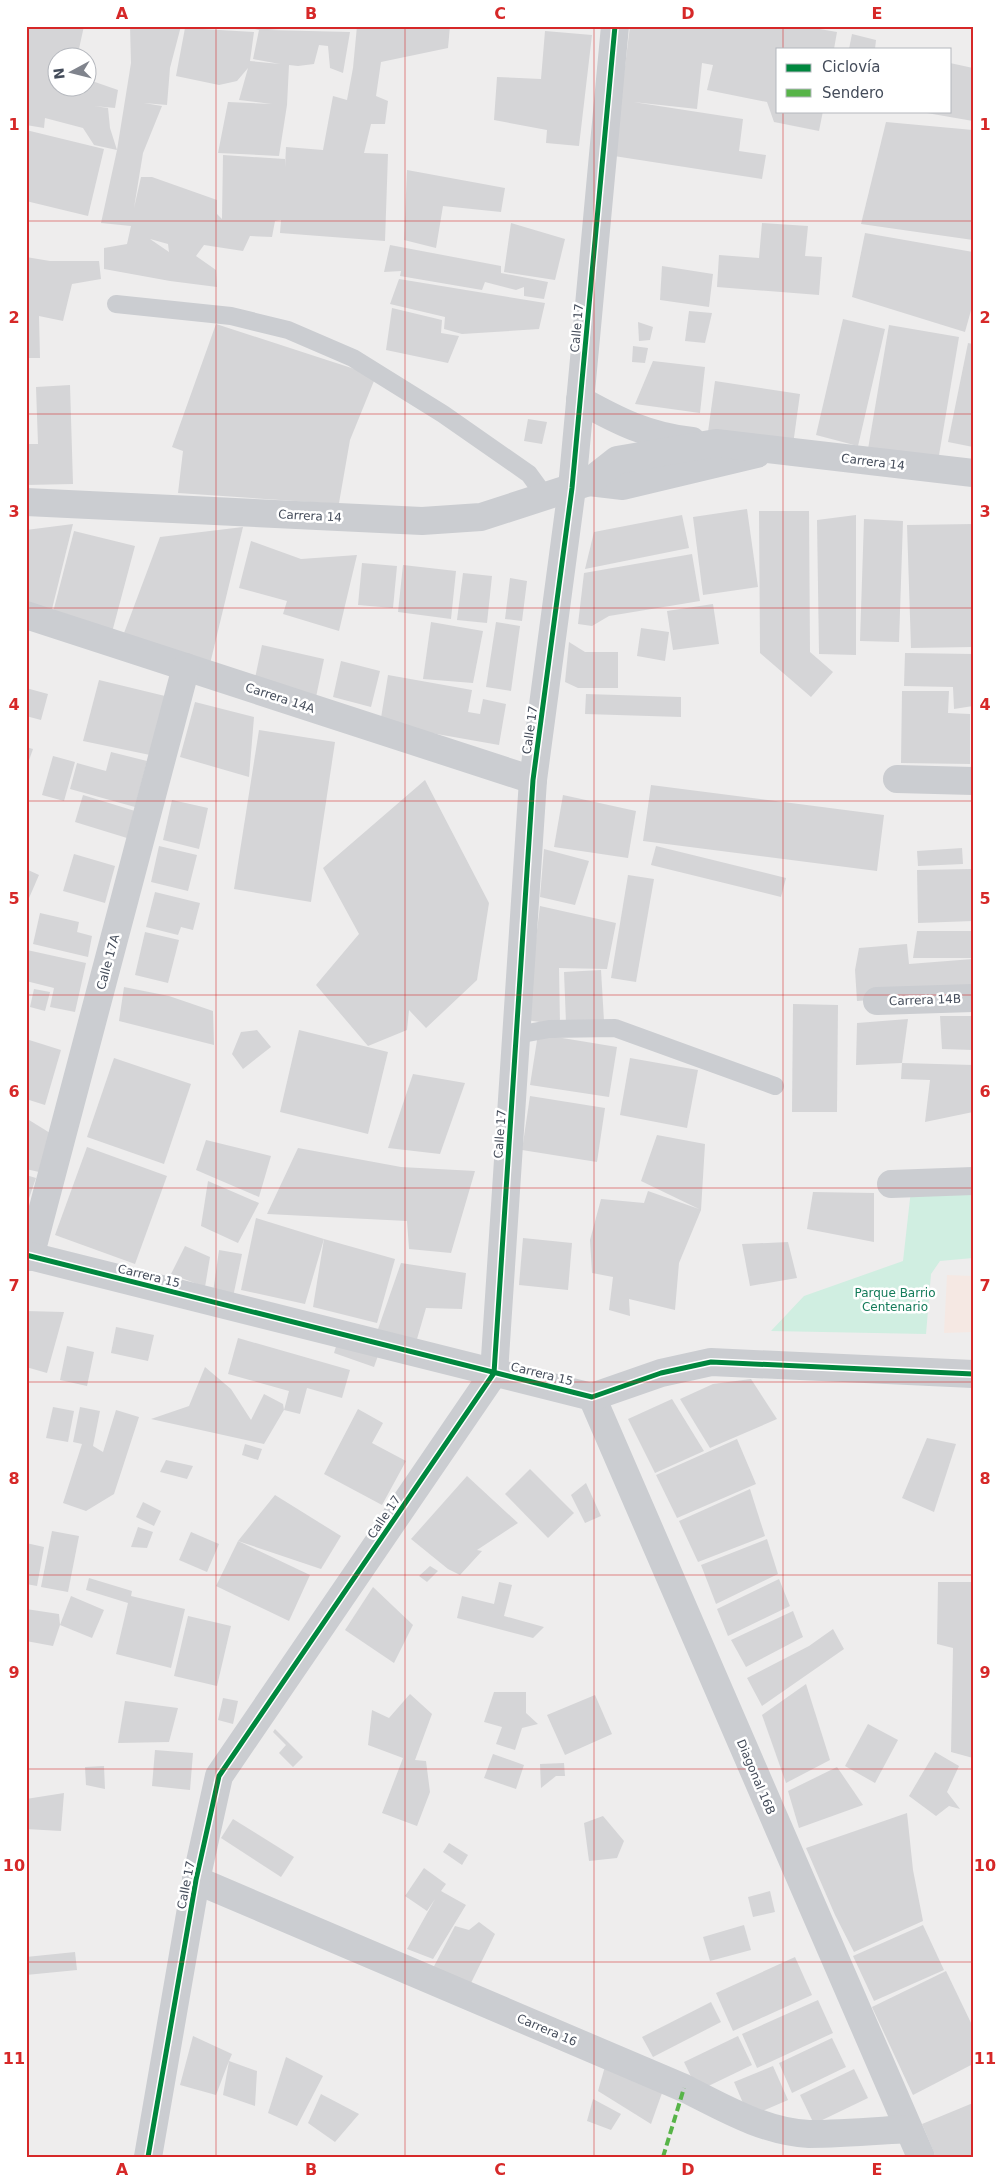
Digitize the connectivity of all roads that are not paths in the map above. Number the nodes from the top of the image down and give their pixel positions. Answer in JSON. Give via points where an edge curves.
{"nodes":[{"id":1,"x":615,"y":26,"type":"edge"},
{"id":2,"x":116,"y":304,"type":"dead end"},
{"id":3,"x":580,"y":400,"type":"junction"},
{"id":4,"x":716,"y":443,"type":"junction"},
{"id":5,"x":773,"y":450,"type":"junction"},
{"id":6,"x":973,"y":473,"type":"edge"},
{"id":7,"x":580,"y":485,"type":"junction"},
{"id":8,"x":545,"y":496,"type":"junction"},
{"id":9,"x":26,"y":502,"type":"edge"},
{"id":10,"x":26,"y":615,"type":"edge"},
{"id":11,"x":186,"y":668,"type":"junction"},
{"id":12,"x":897,"y":779,"type":"dead end"},
{"id":13,"x":533,"y":780,"type":"junction"},
{"id":14,"x":973,"y":781,"type":"edge"},
{"id":15,"x":973,"y":998,"type":"edge"},
{"id":16,"x":877,"y":1001,"type":"dead end"},
{"id":17,"x":517,"y":1035,"type":"junction"},
{"id":18,"x":775,"y":1086,"type":"dead end"},
{"id":19,"x":973,"y":1180,"type":"edge"},
{"id":20,"x":891,"y":1184,"type":"dead end"},
{"id":21,"x":28,"y":1256,"type":"edge"},
{"id":22,"x":494,"y":1373,"type":"junction"},
{"id":23,"x":973,"y":1374,"type":"edge"},
{"id":24,"x":592,"y":1396,"type":"junction"},
{"id":25,"x":196,"y":1880,"type":"junction"},
{"id":26,"x":908,"y":2130,"type":"junction"},
{"id":27,"x":148,"y":2157,"type":"edge"},
{"id":28,"x":921,"y":2157,"type":"edge"}],
"edges":[{"from":1,"to":3,"type":"street","name":"Calle 17"},
{"from":2,"to":8,"type":"lane","via":[[231,316],[288,330],[353,358],[443,414],[528,474]]},
{"from":3,"to":4,"type":"street","via":[[622,424],[668,438]]},
{"from":3,"to":7,"type":"street","name":"Calle 17"},
{"from":4,"to":5,"type":"street","name":"Carrera 14"},
{"from":4,"to":7,"type":"street","name":"Carrera 14","via":[[618,460]]},
{"from":5,"to":6,"type":"street","name":"Carrera 14"},
{"from":5,"to":7,"type":"street","name":"Carrera 14","via":[[623,486]]},
{"from":7,"to":8,"type":"street","name":"Carrera 14"},
{"from":7,"to":13,"type":"street","name":"Calle 17"},
{"from":8,"to":9,"type":"street","name":"Carrera 14","via":[[481,517],[422,521]]},
{"from":10,"to":11,"type":"street","name":"Carrera 14A"},
{"from":11,"to":13,"type":"street","name":"Carrera 14A"},
{"from":11,"to":21,"type":"street","name":"Calle 17A"},
{"from":12,"to":14,"type":"street"},
{"from":13,"to":17,"type":"street","name":"Calle 17"},
{"from":15,"to":16,"type":"street","name":"Carrera 14B"},
{"from":17,"to":18,"type":"lane","via":[[549,1029],[615,1028]]},
{"from":17,"to":22,"type":"street","name":"Calle 17"},
{"from":19,"to":20,"type":"street"},
{"from":21,"to":22,"type":"street","name":"Carrera 15"},
{"from":22,"to":24,"type":"street","name":"Carrera 15"},
{"from":22,"to":25,"type":"street","name":"Calle 17","via":[[219,1776]]},
{"from":23,"to":24,"type":"street","via":[[711,1362],[661,1373]]},
{"from":24,"to":26,"type":"street","name":"Diagonal 16B"},
{"from":25,"to":26,"type":"street","name":"Carrera 16","via":[[684,2088],[743,2118],[807,2134]]},
{"from":25,"to":27,"type":"street","name":"Calle 17"},
{"from":26,"to":28,"type":"street","name":"Diagonal 16B"}]}
